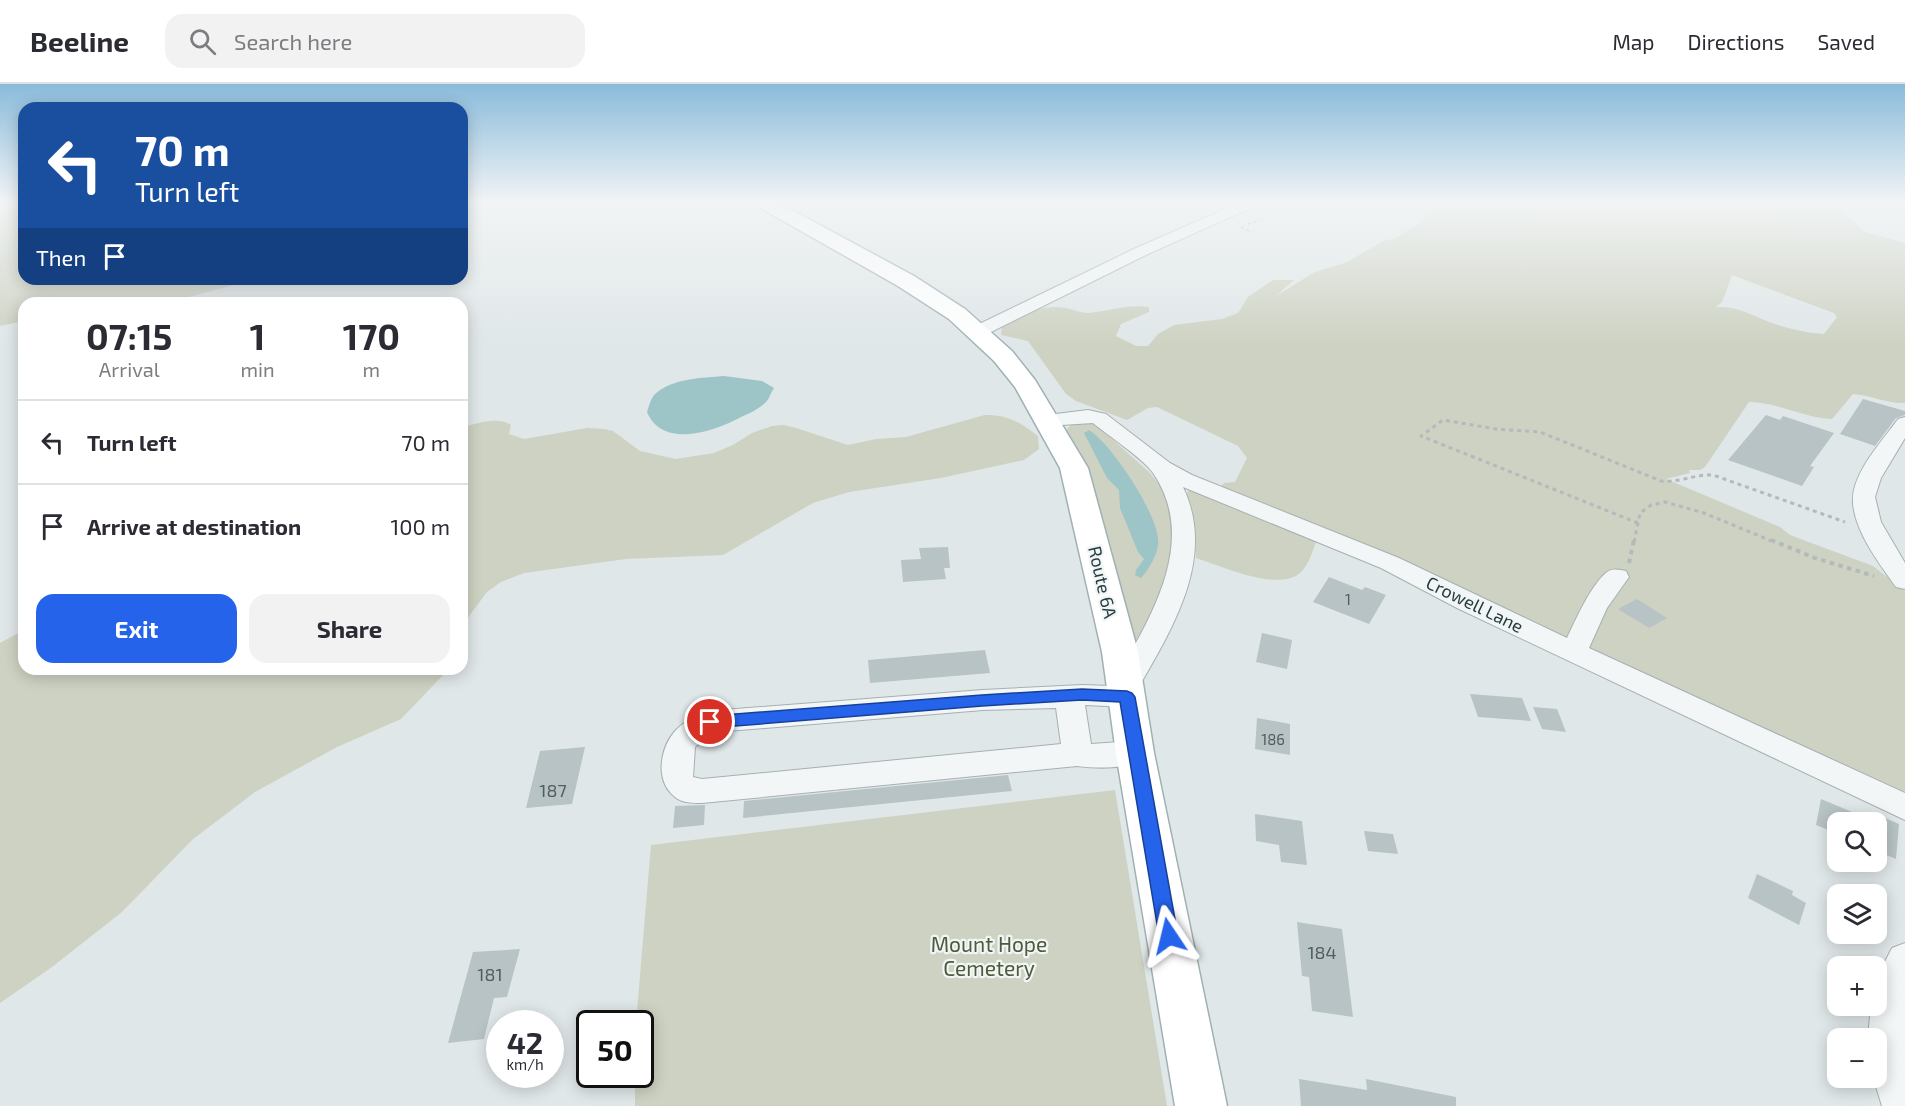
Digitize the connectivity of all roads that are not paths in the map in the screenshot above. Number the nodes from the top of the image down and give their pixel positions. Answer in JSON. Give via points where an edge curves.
{"nodes":[{"id":1,"x":852,"y":251,"type":"edge"},
{"id":2,"x":1143,"y":251,"type":"edge"},
{"id":3,"x":977,"y":332,"type":"junction"},
{"id":4,"x":1046,"y":420,"type":"junction"},
{"id":5,"x":1905,"y":423,"type":"edge"},
{"id":6,"x":1162,"y":468,"type":"junction"},
{"id":7,"x":1617,"y":577,"type":"road end"},
{"id":8,"x":1904,"y":579,"type":"edge"},
{"id":9,"x":1574,"y":651,"type":"junction"},
{"id":10,"x":1126,"y":692,"type":"junction"},
{"id":11,"x":1069,"y":697,"type":"junction"},
{"id":12,"x":1136,"y":753,"type":"junction"},
{"id":13,"x":1077,"y":754,"type":"junction"},
{"id":14,"x":1905,"y":807,"type":"edge"},
{"id":15,"x":1905,"y":960,"type":"edge"},
{"id":16,"x":1201,"y":1106,"type":"edge"},
{"id":17,"x":1902,"y":1106,"type":"edge"}],
"edges":[{"from":1,"to":3,"type":"main road","name":"Route 6A","via":[[957,314]]},
{"from":2,"to":3,"type":"street"},
{"from":3,"to":4,"type":"main road","name":"Route 6A","via":[[1026,385]]},
{"from":4,"to":6,"type":"street","name":"Crowell Lane","via":[[1099,418]]},
{"from":4,"to":10,"type":"main road","name":"Route 6A","via":[[1074,468],[1120,652]]},
{"from":5,"to":8,"type":"street","via":[[1865,488],[1865,508],[1877,539]]},
{"from":6,"to":9,"type":"street","name":"Crowell Lane","via":[[1237,503],[1390,563]]},
{"from":6,"to":10,"type":"street","via":[[1182,514],[1184,557]]},
{"from":7,"to":9,"type":"street","via":[[1595,606]]},
{"from":9,"to":14,"type":"street","name":"Crowell Lane"},
{"from":10,"to":11,"type":"street"},
{"from":10,"to":12,"type":"main road","name":"Route 6A"},
{"from":11,"to":13,"type":"street"},
{"from":11,"to":13,"type":"street","via":[[982,700],[710,722],[685,737],[677,754],[678,781],[687,790],[702,791]]},
{"from":12,"to":13,"type":"street"},
{"from":12,"to":16,"type":"main road","name":"Route 6A"},
{"from":15,"to":17,"type":"street","via":[[1890,990],[1886,1056]]}]}
